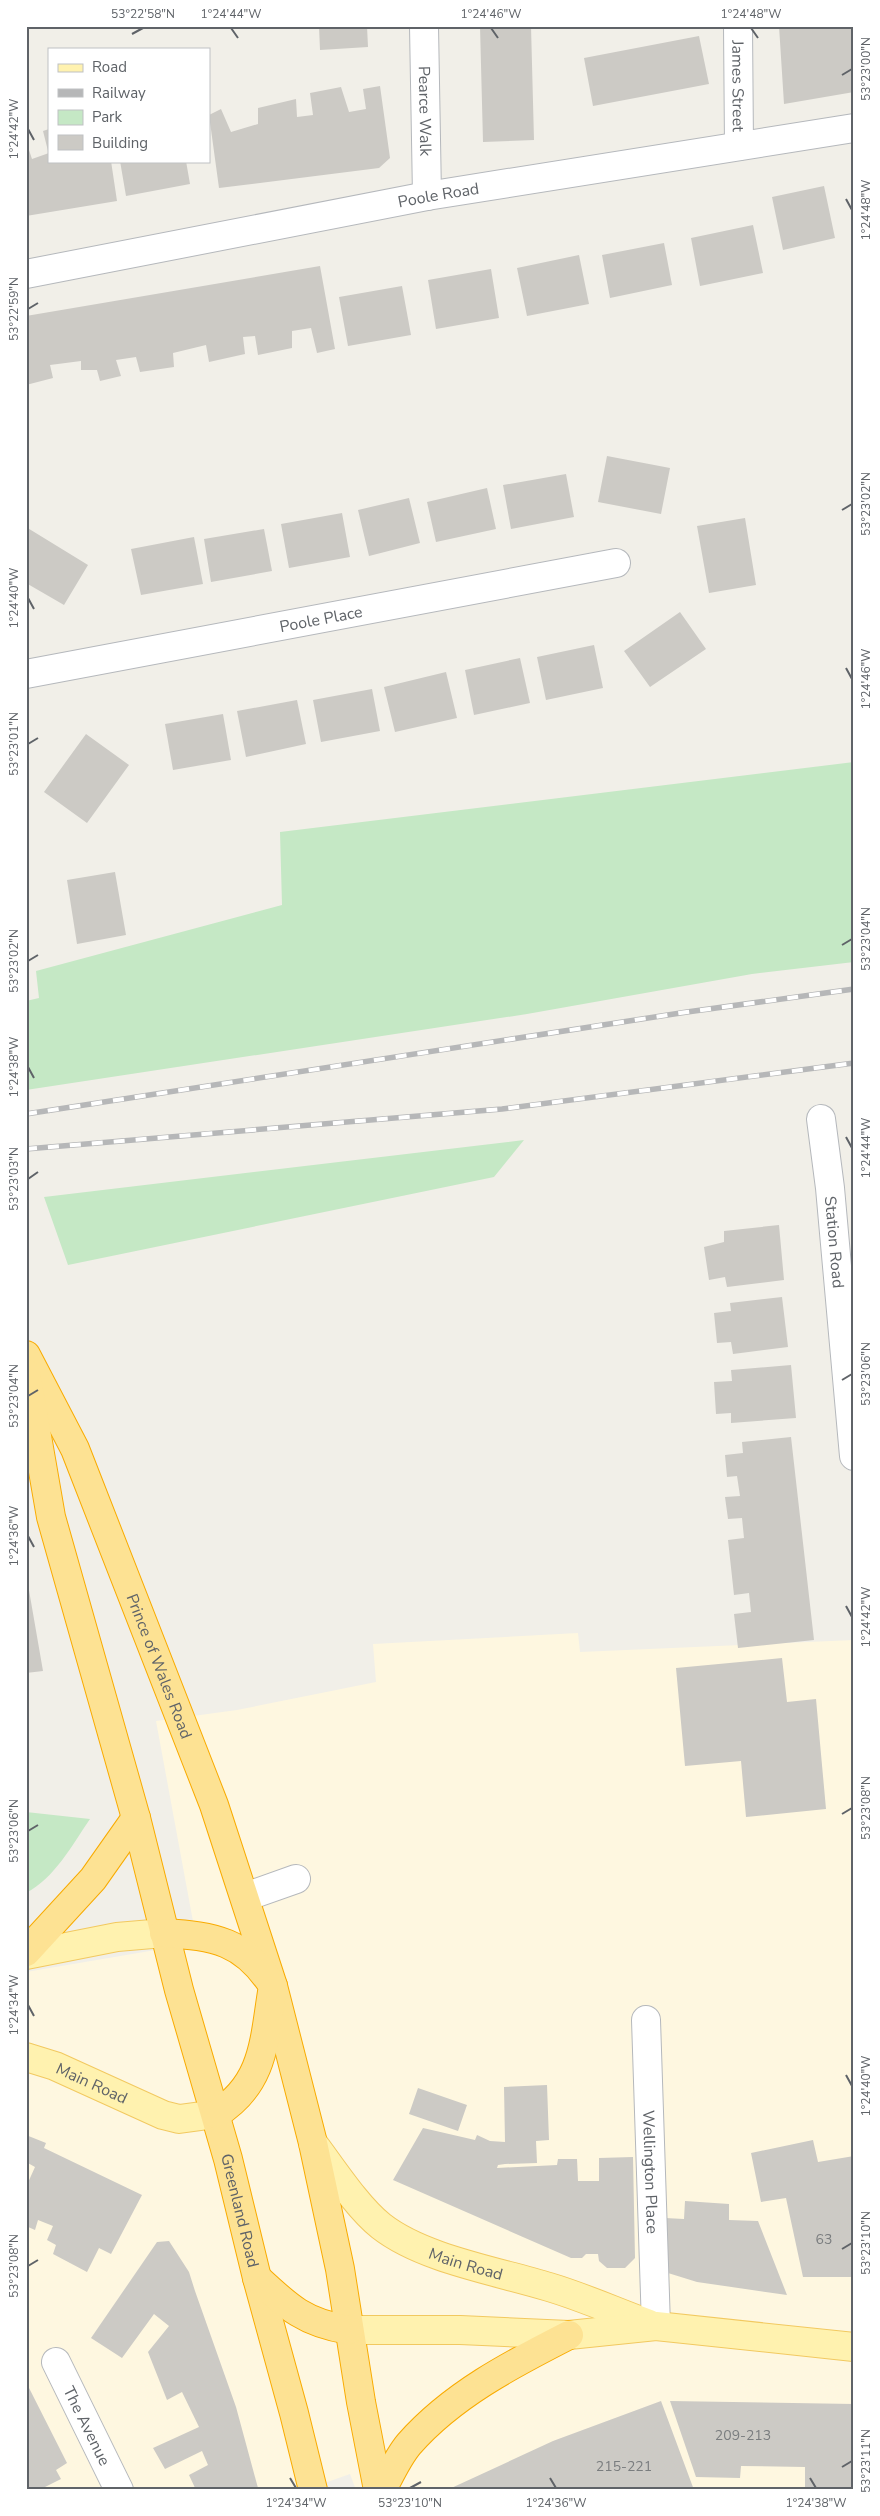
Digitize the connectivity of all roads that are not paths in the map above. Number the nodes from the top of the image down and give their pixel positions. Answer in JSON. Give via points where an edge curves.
{"nodes":[{"id":1,"x":424,"y":26,"type":"edge"},
{"id":2,"x":738,"y":26,"type":"edge"},
{"id":3,"x":854,"y":128,"type":"edge"},
{"id":4,"x":739,"y":146,"type":"junction"},
{"id":5,"x":427,"y":196,"type":"junction"},
{"id":6,"x":26,"y":274,"type":"edge"},
{"id":7,"x":616,"y":564,"type":"dead end"},
{"id":8,"x":26,"y":674,"type":"edge"},
{"id":9,"x":821,"y":1118,"type":"dead end"},
{"id":10,"x":26,"y":1355,"type":"edge"},
{"id":11,"x":26,"y":1372,"type":"edge"},
{"id":12,"x":854,"y":1456,"type":"edge"},
{"id":13,"x":136,"y":1818,"type":"junction"},
{"id":14,"x":296,"y":1879,"type":"dead end"},
{"id":15,"x":245,"y":1897,"type":"junction"},
{"id":16,"x":164,"y":1933,"type":"junction"},
{"id":17,"x":26,"y":1953,"type":"edge"},
{"id":18,"x":273,"y":1986,"type":"junction"},
{"id":19,"x":646,"y":2020,"type":"dead end"},
{"id":20,"x":30,"y":2055,"type":"edge"},
{"id":21,"x":216,"y":2114,"type":"junction"},
{"id":22,"x":314,"y":2143,"type":"junction"},
{"id":23,"x":257,"y":2278,"type":"junction"},
{"id":24,"x":656,"y":2326,"type":"junction"},
{"id":25,"x":350,"y":2330,"type":"junction"},
{"id":26,"x":569,"y":2335,"type":"junction"},
{"id":27,"x":854,"y":2347,"type":"edge"},
{"id":28,"x":56,"y":2362,"type":"dead end"},
{"id":29,"x":119,"y":2490,"type":"edge"},
{"id":30,"x":313,"y":2490,"type":"edge"},
{"id":31,"x":380,"y":2490,"type":"edge"}],
"edges":[{"from":1,"to":5,"type":"street","name":"Pearce Walk"},
{"from":2,"to":4,"type":"street","name":"James Street"},
{"from":3,"to":4,"type":"street","name":"Poole Road"},
{"from":4,"to":5,"type":"street","name":"Poole Road"},
{"from":5,"to":6,"type":"street","name":"Poole Road"},
{"from":7,"to":8,"type":"street","name":"Poole Place"},
{"from":9,"to":12,"type":"street","name":"Station Road"},
{"from":10,"to":15,"type":"highway","name":"Prince of Wales Road","via":[[75,1448],[222,1824]]},
{"from":11,"to":13,"type":"highway","via":[[51,1517]]},
{"from":13,"to":16,"type":"highway"},
{"from":13,"to":17,"type":"highway","via":[[92,1879]]},
{"from":14,"to":15,"type":"street"},
{"from":15,"to":18,"type":"highway","name":"Prince of Wales Road"},
{"from":16,"to":17,"type":"main road","via":[[117,1937]]},
{"from":16,"to":18,"type":"highway","via":[[206,1936],[238,1948],[259,1965]]},
{"from":16,"to":21,"type":"highway","name":"Greenland Road"},
{"from":18,"to":21,"type":"highway","via":[[260,2064],[233,2104]]},
{"from":18,"to":22,"type":"highway"},
{"from":19,"to":24,"type":"street","name":"Wellington Place"},
{"from":20,"to":21,"type":"main road","name":"Main Road","via":[[163,2115],[179,2119]]},
{"from":21,"to":23,"type":"highway","name":"Greenland Road"},
{"from":22,"to":24,"type":"main road","name":"Main Road","via":[[380,2226],[408,2242],[450,2259],[551,2288]]},
{"from":22,"to":25,"type":"highway"},
{"from":23,"to":25,"type":"highway","via":[[290,2308],[328,2327]]},
{"from":23,"to":30,"type":"highway","name":"Greenland Road"},
{"from":24,"to":26,"type":"main road","name":"Main Road"},
{"from":24,"to":27,"type":"main road","name":"Main Road"},
{"from":25,"to":26,"type":"main road","name":"Main Road","via":[[460,2330]]},
{"from":25,"to":31,"type":"highway"},
{"from":26,"to":31,"type":"highway","via":[[515,2362],[434,2418],[408,2445]]},
{"from":28,"to":29,"type":"street","name":"The Avenue"}]}
